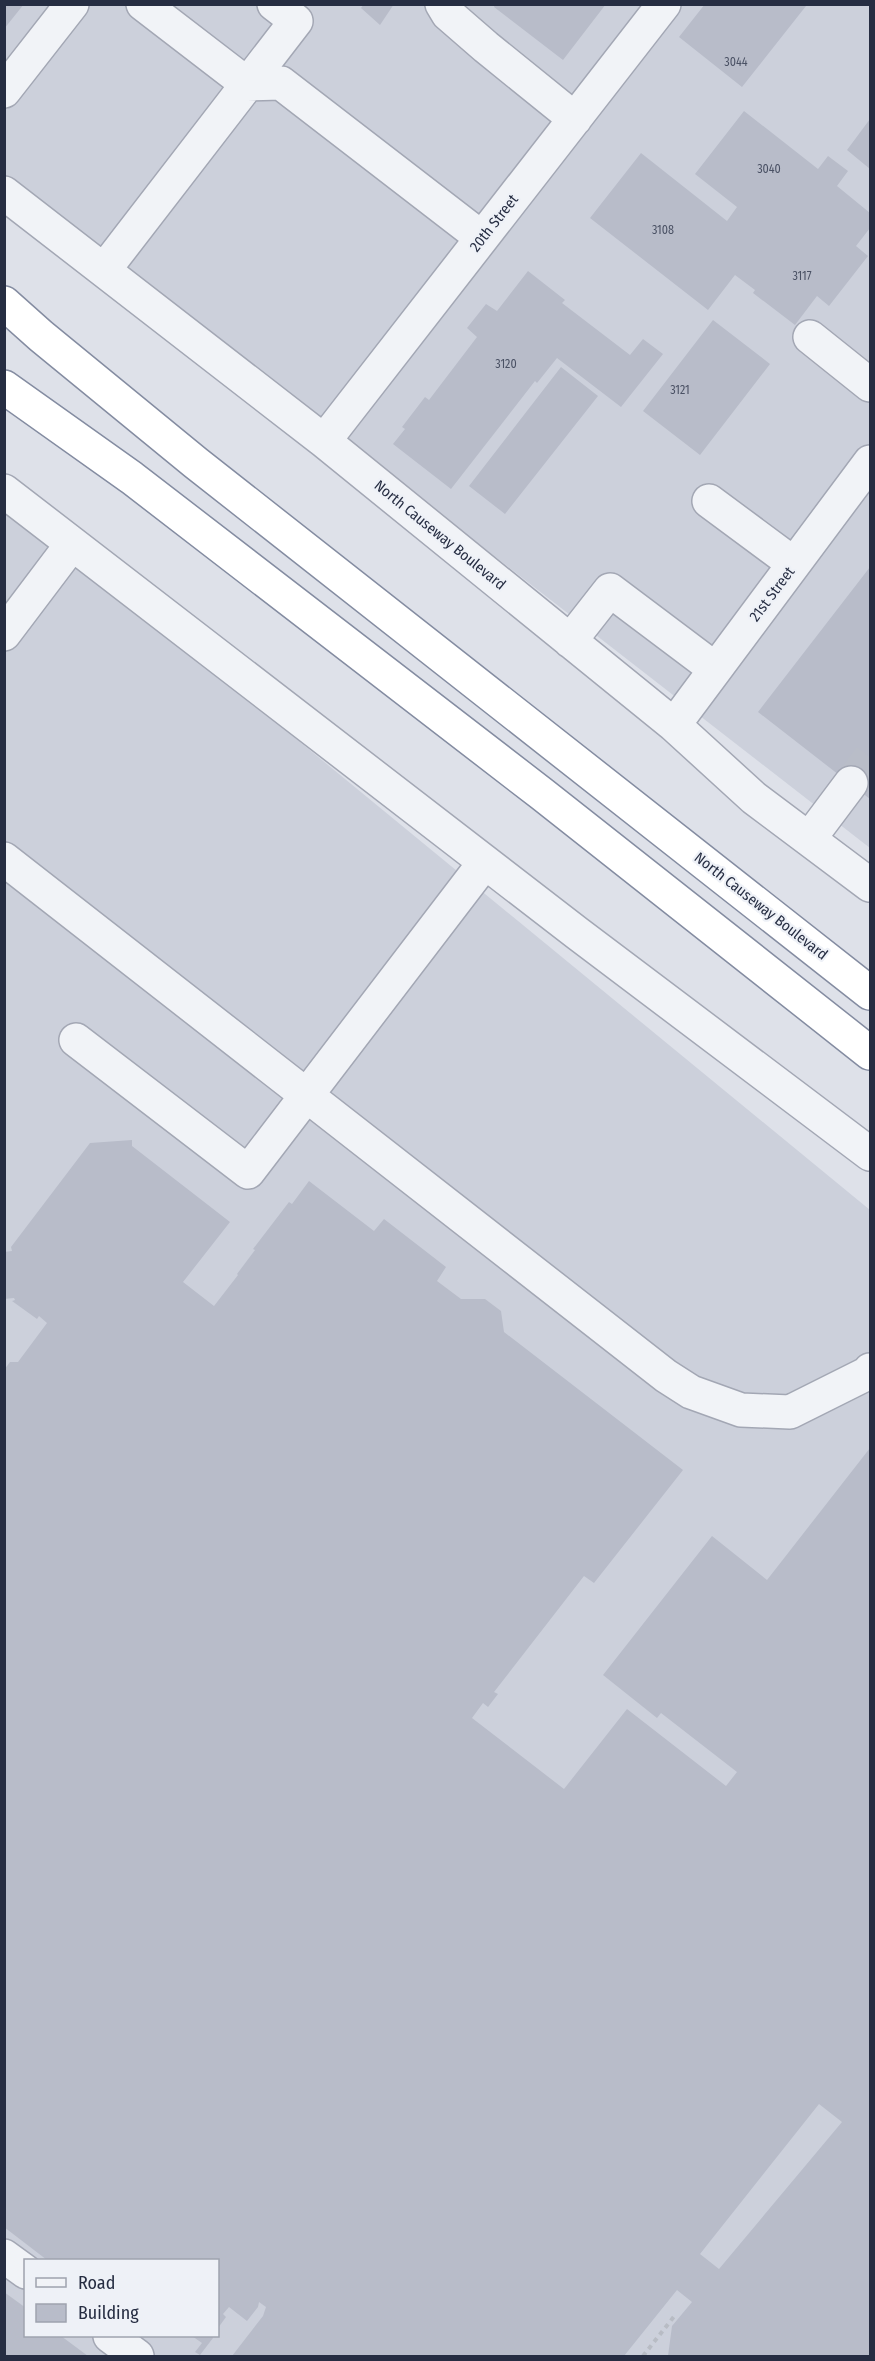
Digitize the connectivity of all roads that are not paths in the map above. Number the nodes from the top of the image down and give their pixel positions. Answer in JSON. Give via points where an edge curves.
{"nodes":[{"id":1,"x":72,"y":4,"type":"edge"},
{"id":2,"x":142,"y":4,"type":"edge"},
{"id":3,"x":442,"y":4,"type":"edge"},
{"id":4,"x":664,"y":4,"type":"edge"},
{"id":5,"x":293,"y":10,"type":"edge"},
{"id":6,"x":247,"y":84,"type":"junction"},
{"id":7,"x":4,"y":91,"type":"edge"},
{"id":8,"x":575,"y":118,"type":"junction"},
{"id":9,"x":4,"y":192,"type":"edge"},
{"id":10,"x":482,"y":238,"type":"junction"},
{"id":11,"x":104,"y":270,"type":"junction"},
{"id":12,"x":4,"y":303,"type":"edge"},
{"id":13,"x":810,"y":336,"type":"dead end"},
{"id":14,"x":870,"y":385,"type":"edge"},
{"id":15,"x":4,"y":387,"type":"edge"},
{"id":16,"x":324,"y":441,"type":"junction"},
{"id":17,"x":870,"y":462,"type":"edge"},
{"id":18,"x":4,"y":491,"type":"edge"},
{"id":19,"x":709,"y":501,"type":"dead end"},
{"id":20,"x":72,"y":544,"type":"junction"},
{"id":21,"x":794,"y":564,"type":"junction"},
{"id":22,"x":4,"y":634,"type":"edge"},
{"id":23,"x":570,"y":641,"type":"junction"},
{"id":24,"x":715,"y":669,"type":"junction"},
{"id":25,"x":674,"y":725,"type":"junction"},
{"id":26,"x":851,"y":783,"type":"tunnel mouth"},
{"id":27,"x":809,"y":839,"type":"junction"},
{"id":28,"x":4,"y":859,"type":"edge"},
{"id":29,"x":485,"y":862,"type":"junction"},
{"id":30,"x":870,"y":885,"type":"edge"},
{"id":31,"x":870,"y":993,"type":"edge"},
{"id":32,"x":815,"y":1008,"type":"junction"},
{"id":33,"x":76,"y":1040,"type":"dead end"},
{"id":34,"x":870,"y":1053,"type":"edge"},
{"id":35,"x":870,"y":1061,"type":"edge"},
{"id":36,"x":307,"y":1094,"type":"junction"},
{"id":37,"x":835,"y":1126,"type":"junction"},
{"id":38,"x":870,"y":1143,"type":"edge"},
{"id":39,"x":870,"y":1154,"type":"edge"},
{"id":40,"x":870,"y":1370,"type":"edge"},
{"id":41,"x":4,"y":2256,"type":"edge"},
{"id":42,"x":24,"y":2271,"type":"edge"},
{"id":43,"x":111,"y":2337,"type":"edge"},
{"id":44,"x":137,"y":2356,"type":"edge"}],
"edges":[{"from":1,"to":7,"type":"street"},
{"from":2,"to":6,"type":"street"},
{"from":3,"to":8,"type":"street","via":[[486,47]]},
{"from":4,"to":8,"type":"street","name":"20th Street"},
{"from":5,"to":6,"type":"street"},
{"from":6,"to":10,"type":"street","via":[[281,83]]},
{"from":6,"to":11,"type":"street"},
{"from":8,"to":10,"type":"street","name":"20th Street"},
{"from":9,"to":11,"type":"street","name":"North Causeway Boulevard"},
{"from":10,"to":16,"type":"street","name":"20th Street"},
{"from":11,"to":16,"type":"street","name":"North Causeway Boulevard"},
{"from":12,"to":31,"type":"highway","name":"North Causeway Boulevard","via":[[196,463]]},
{"from":13,"to":14,"type":"street"},
{"from":15,"to":32,"type":"highway","via":[[132,478]]},
{"from":16,"to":23,"type":"street","name":"North Causeway Boulevard"},
{"from":17,"to":21,"type":"street","name":"21st Street"},
{"from":18,"to":20,"type":"street"},
{"from":19,"to":21,"type":"street"},
{"from":20,"to":22,"type":"street"},
{"from":20,"to":29,"type":"street"},
{"from":21,"to":24,"type":"street","name":"21st Street"},
{"from":23,"to":24,"type":"street","via":[[610,590]]},
{"from":23,"to":25,"type":"street","name":"North Causeway Boulevard"},
{"from":24,"to":25,"type":"street","name":"21st Street"},
{"from":25,"to":27,"type":"street","name":"North Causeway Boulevard","via":[[754,798]]},
{"from":26,"to":27,"type":"street"},
{"from":27,"to":30,"type":"street","name":"North Causeway Boulevard"},
{"from":28,"to":36,"type":"street"},
{"from":29,"to":36,"type":"street"},
{"from":29,"to":37,"type":"street"},
{"from":32,"to":34,"type":"highway"},
{"from":32,"to":35,"type":"highway"},
{"from":33,"to":36,"type":"street","via":[[248,1172]]},
{"from":36,"to":40,"type":"street","via":[[691,1392],[741,1410],[790,1412]]},
{"from":37,"to":38,"type":"street"},
{"from":37,"to":39,"type":"street"},
{"from":41,"to":42,"type":"street"},
{"from":43,"to":44,"type":"street"}]}
